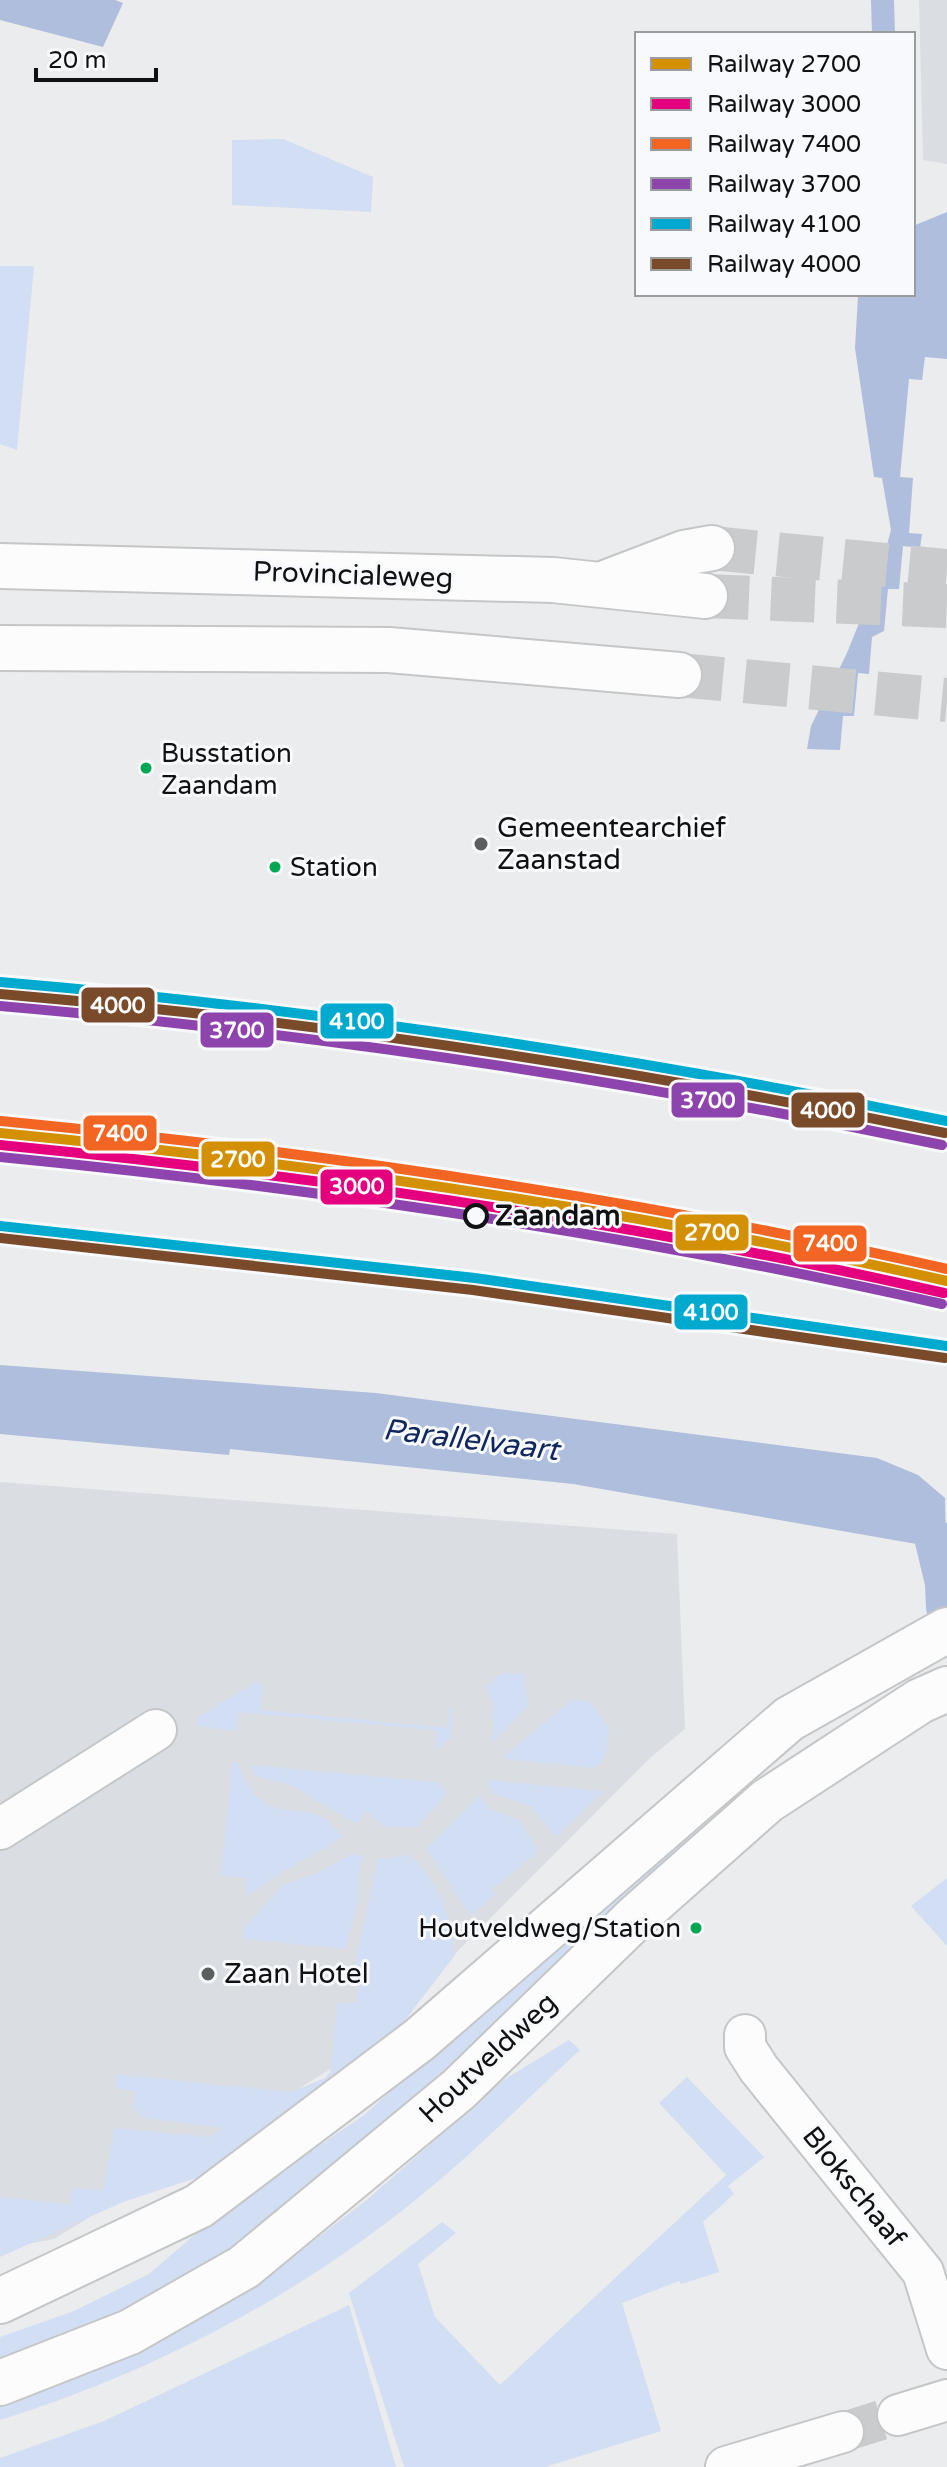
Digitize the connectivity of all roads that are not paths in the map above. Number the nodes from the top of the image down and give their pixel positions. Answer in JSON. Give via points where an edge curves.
{"nodes":[{"id":1,"x":712,"y":548,"type":"tunnel mouth"},
{"id":2,"x":0,"y":566,"type":"edge"},
{"id":3,"x":600,"y":585,"type":"junction"},
{"id":4,"x":705,"y":596,"type":"tunnel mouth"},
{"id":5,"x":0,"y":648,"type":"edge"},
{"id":6,"x":679,"y":675,"type":"tunnel mouth"},
{"id":7,"x":932,"y":1638,"type":"edge"},
{"id":8,"x":933,"y":1695,"type":"edge"},
{"id":9,"x":156,"y":1730,"type":"dead end"},
{"id":10,"x":0,"y":1829,"type":"edge"},
{"id":11,"x":745,"y":2035,"type":"dead end"},
{"id":12,"x":8,"y":2295,"type":"edge"},
{"id":13,"x":947,"y":2349,"type":"edge"},
{"id":14,"x":0,"y":2383,"type":"edge"},
{"id":15,"x":947,"y":2400,"type":"edge"},
{"id":16,"x":898,"y":2415,"type":"tunnel mouth"},
{"id":17,"x":843,"y":2432,"type":"tunnel mouth"},
{"id":18,"x":726,"y":2467,"type":"edge"}],
"edges":[{"from":1,"to":3,"type":"street","via":[[684,553]]},
{"from":2,"to":3,"type":"street","name":"Provincialeweg"},
{"from":3,"to":4,"type":"street","name":"Provincialeweg"},
{"from":5,"to":6,"type":"street","via":[[389,650]]},
{"from":7,"to":12,"type":"street","name":"Houtveldweg","via":[[789,1719],[419,2040],[199,2206]]},
{"from":8,"to":14,"type":"street","name":"Houtveldweg","via":[[767,1801],[636,1917],[459,2089],[244,2267],[130,2332]]},
{"from":9,"to":10,"type":"street"},
{"from":11,"to":13,"type":"street","name":"Blokschaaf","via":[[753,2061],[923,2272]]},
{"from":15,"to":16,"type":"street"},
{"from":17,"to":18,"type":"street"}]}
